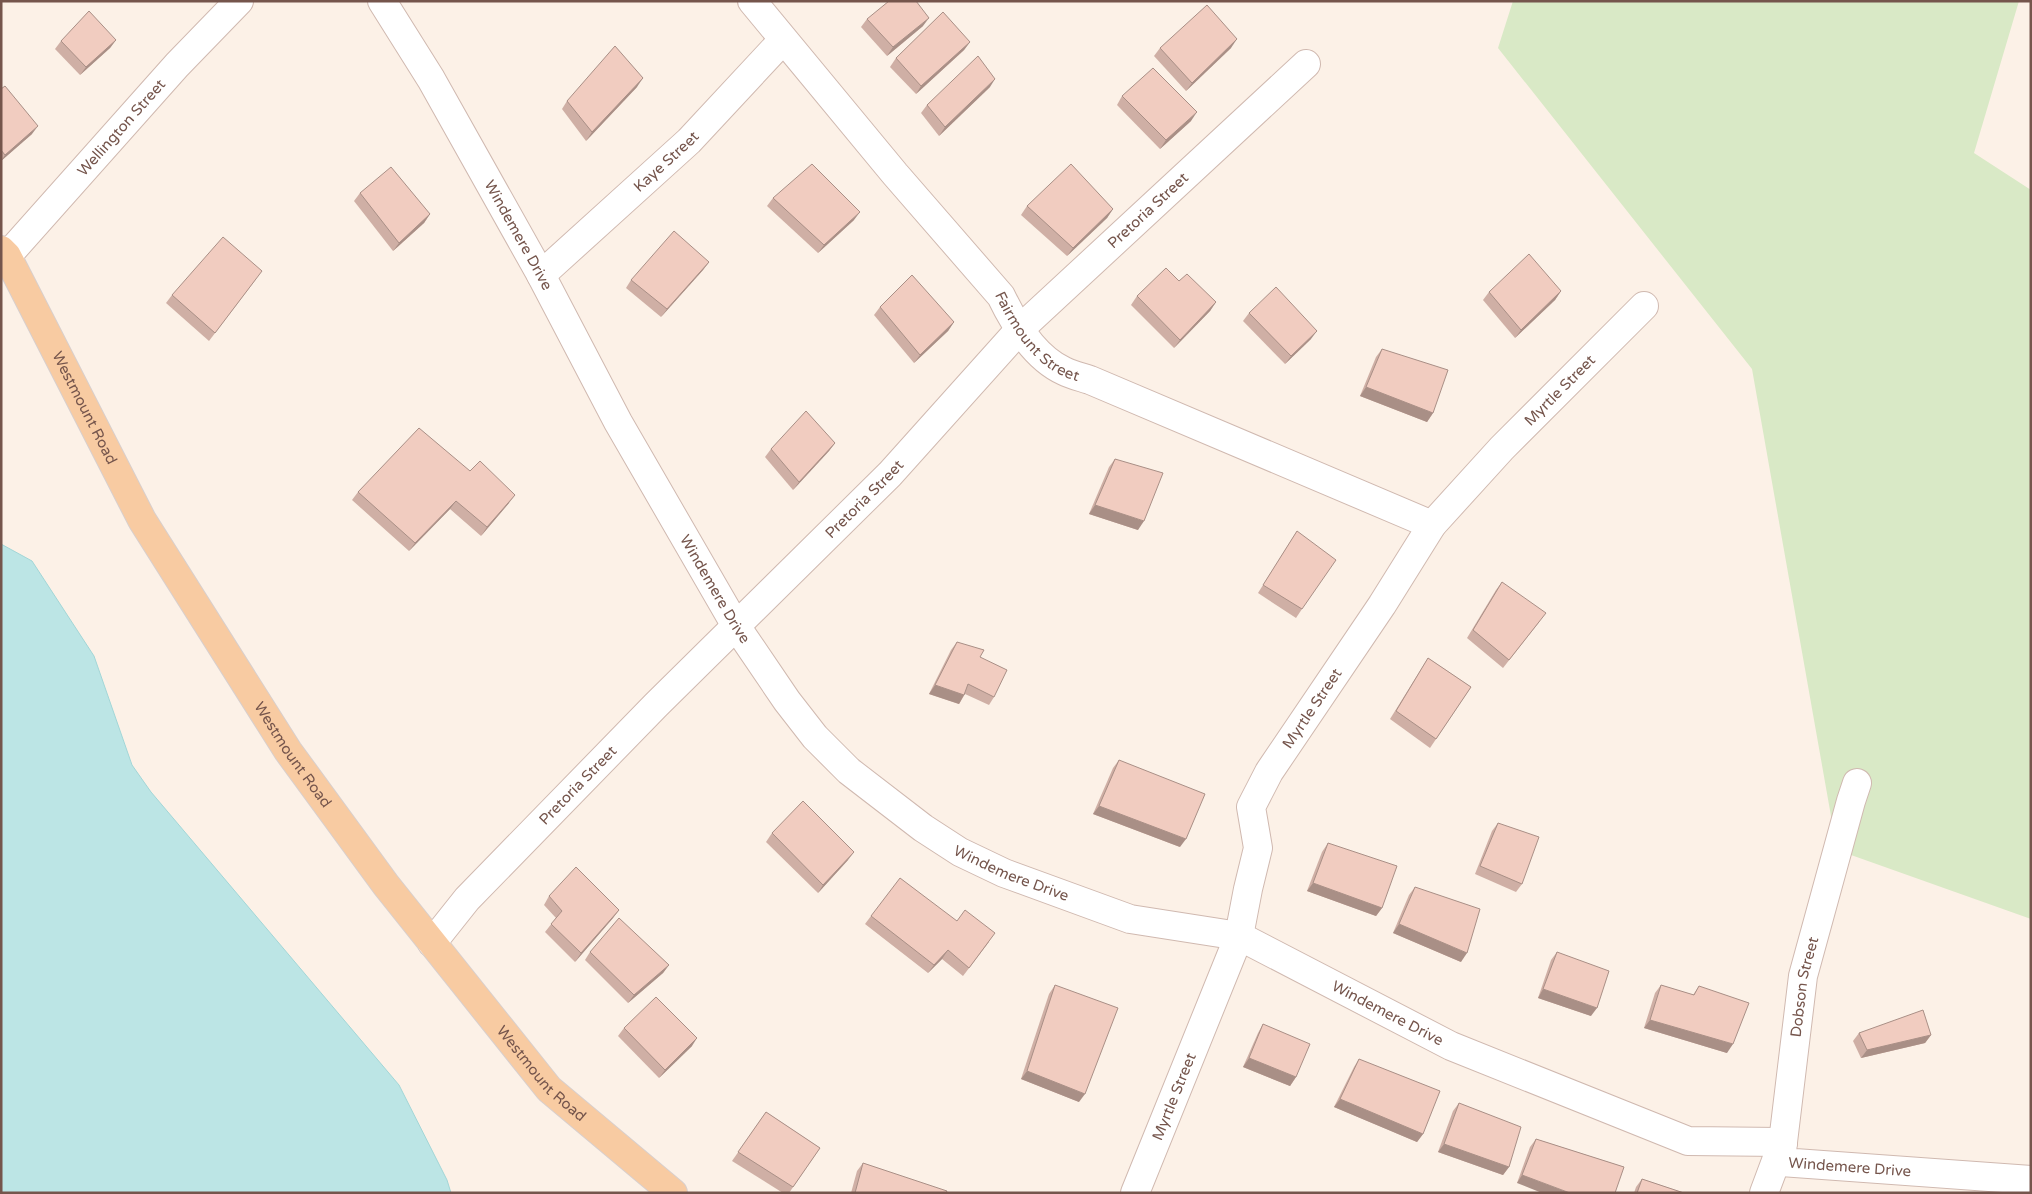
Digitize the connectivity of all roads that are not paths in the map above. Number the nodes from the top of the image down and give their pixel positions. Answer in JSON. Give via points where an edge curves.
{"nodes":[{"id":1,"x":238,"y":1,"type":"edge"},
{"id":2,"x":382,"y":1,"type":"edge"},
{"id":3,"x":752,"y":1,"type":"edge"},
{"id":4,"x":783,"y":40,"type":"junction"},
{"id":5,"x":1306,"y":64,"type":"dead end"},
{"id":6,"x":4,"y":253,"type":"edge"},
{"id":7,"x":541,"y":275,"type":"junction"},
{"id":8,"x":1644,"y":306,"type":"dead end"},
{"id":9,"x":1020,"y":329,"type":"junction"},
{"id":10,"x":1432,"y":525,"type":"junction"},
{"id":11,"x":736,"y":626,"type":"junction"},
{"id":12,"x":1858,"y":783,"type":"dead end"},
{"id":13,"x":1239,"y":936,"type":"junction"},
{"id":14,"x":432,"y":943,"type":"junction"},
{"id":15,"x":1783,"y":1142,"type":"junction"},
{"id":16,"x":2031,"y":1180,"type":"edge"},
{"id":17,"x":673,"y":1193,"type":"edge"},
{"id":18,"x":1135,"y":1193,"type":"edge"},
{"id":19,"x":1764,"y":1193,"type":"edge"}],
"edges":[{"from":1,"to":6,"type":"street","name":"Wellington Street"},
{"from":2,"to":7,"type":"street","name":"Windemere Drive","via":[[431,79]]},
{"from":3,"to":4,"type":"street","name":"Fairmount Street"},
{"from":4,"to":7,"type":"street","name":"Kaye Street","via":[[689,141]]},
{"from":4,"to":9,"type":"street","name":"Fairmount Street","via":[[1001,296]]},
{"from":5,"to":9,"type":"street","name":"Pretoria Street"},
{"from":6,"to":14,"type":"main road","name":"Westmount Road","via":[[142,520],[288,751]]},
{"from":7,"to":11,"type":"street","name":"Windemere Drive","via":[[618,422]]},
{"from":8,"to":10,"type":"street","name":"Myrtle Street","via":[[1502,448]]},
{"from":9,"to":10,"type":"street","name":"Fairmount Street","via":[[1046,359],[1062,371]]},
{"from":9,"to":11,"type":"street","name":"Pretoria Street","via":[[890,474]]},
{"from":10,"to":13,"type":"street","name":"Myrtle Street","via":[[1269,772],[1252,807],[1258,848]]},
{"from":11,"to":13,"type":"street","name":"Windemere Drive","via":[[815,737],[850,771],[923,828],[960,852],[1004,874],[1130,919]]},
{"from":11,"to":14,"type":"street","name":"Pretoria Street","via":[[467,899]]},
{"from":12,"to":15,"type":"street","name":"Dobson Street","via":[[1802,976]]},
{"from":13,"to":15,"type":"street","name":"Windemere Drive","via":[[1451,1046],[1688,1141]]},
{"from":13,"to":18,"type":"street","name":"Myrtle Street"},
{"from":14,"to":17,"type":"main road","name":"Westmount Road","via":[[549,1089]]},
{"from":15,"to":16,"type":"street","name":"Windemere Drive","via":[[1782,1162]]},
{"from":15,"to":19,"type":"street","name":"Dobson Street"}]}
